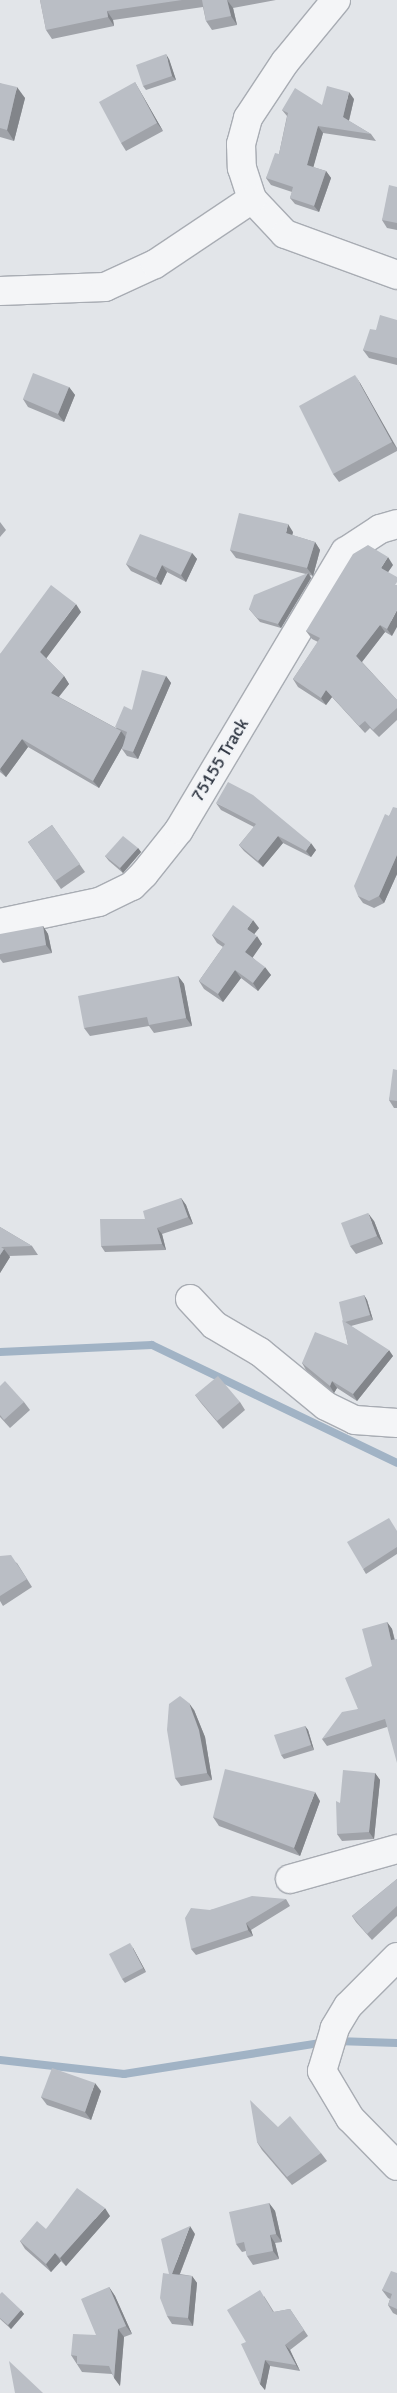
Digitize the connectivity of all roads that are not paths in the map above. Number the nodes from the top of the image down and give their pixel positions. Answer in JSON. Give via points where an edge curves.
{"nodes":[{"id":1,"x":336,"y":0,"type":"edge"},
{"id":2,"x":252,"y":199,"type":"junction"},
{"id":3,"x":397,"y":276,"type":"edge"},
{"id":4,"x":0,"y":291,"type":"edge"},
{"id":5,"x":397,"y":524,"type":"edge"},
{"id":6,"x":0,"y":923,"type":"edge"},
{"id":7,"x":190,"y":1299,"type":"dead end"},
{"id":8,"x":397,"y":1422,"type":"edge"},
{"id":9,"x":397,"y":1850,"type":"edge"},
{"id":10,"x":290,"y":1879,"type":"dead end"},
{"id":11,"x":397,"y":1957,"type":"edge"},
{"id":12,"x":397,"y":2166,"type":"edge"}],
"edges":[{"from":1,"to":2,"type":"street","via":[[285,62],[248,118],[241,144]]},
{"from":2,"to":3,"type":"street","via":[[285,234]]},
{"from":2,"to":4,"type":"street","via":[[171,254],[106,287]]},
{"from":5,"to":6,"type":"street","name":"75155 Track","via":[[380,529],[345,552],[179,830],[144,874],[132,886],[99,902],[47,910]]},
{"from":7,"to":8,"type":"street","via":[[214,1325],[260,1352],[326,1406],[355,1420]]},
{"from":9,"to":10,"type":"street"},
{"from":11,"to":12,"type":"street","via":[[348,2006],[335,2028],[322,2071],[350,2118]]}]}
